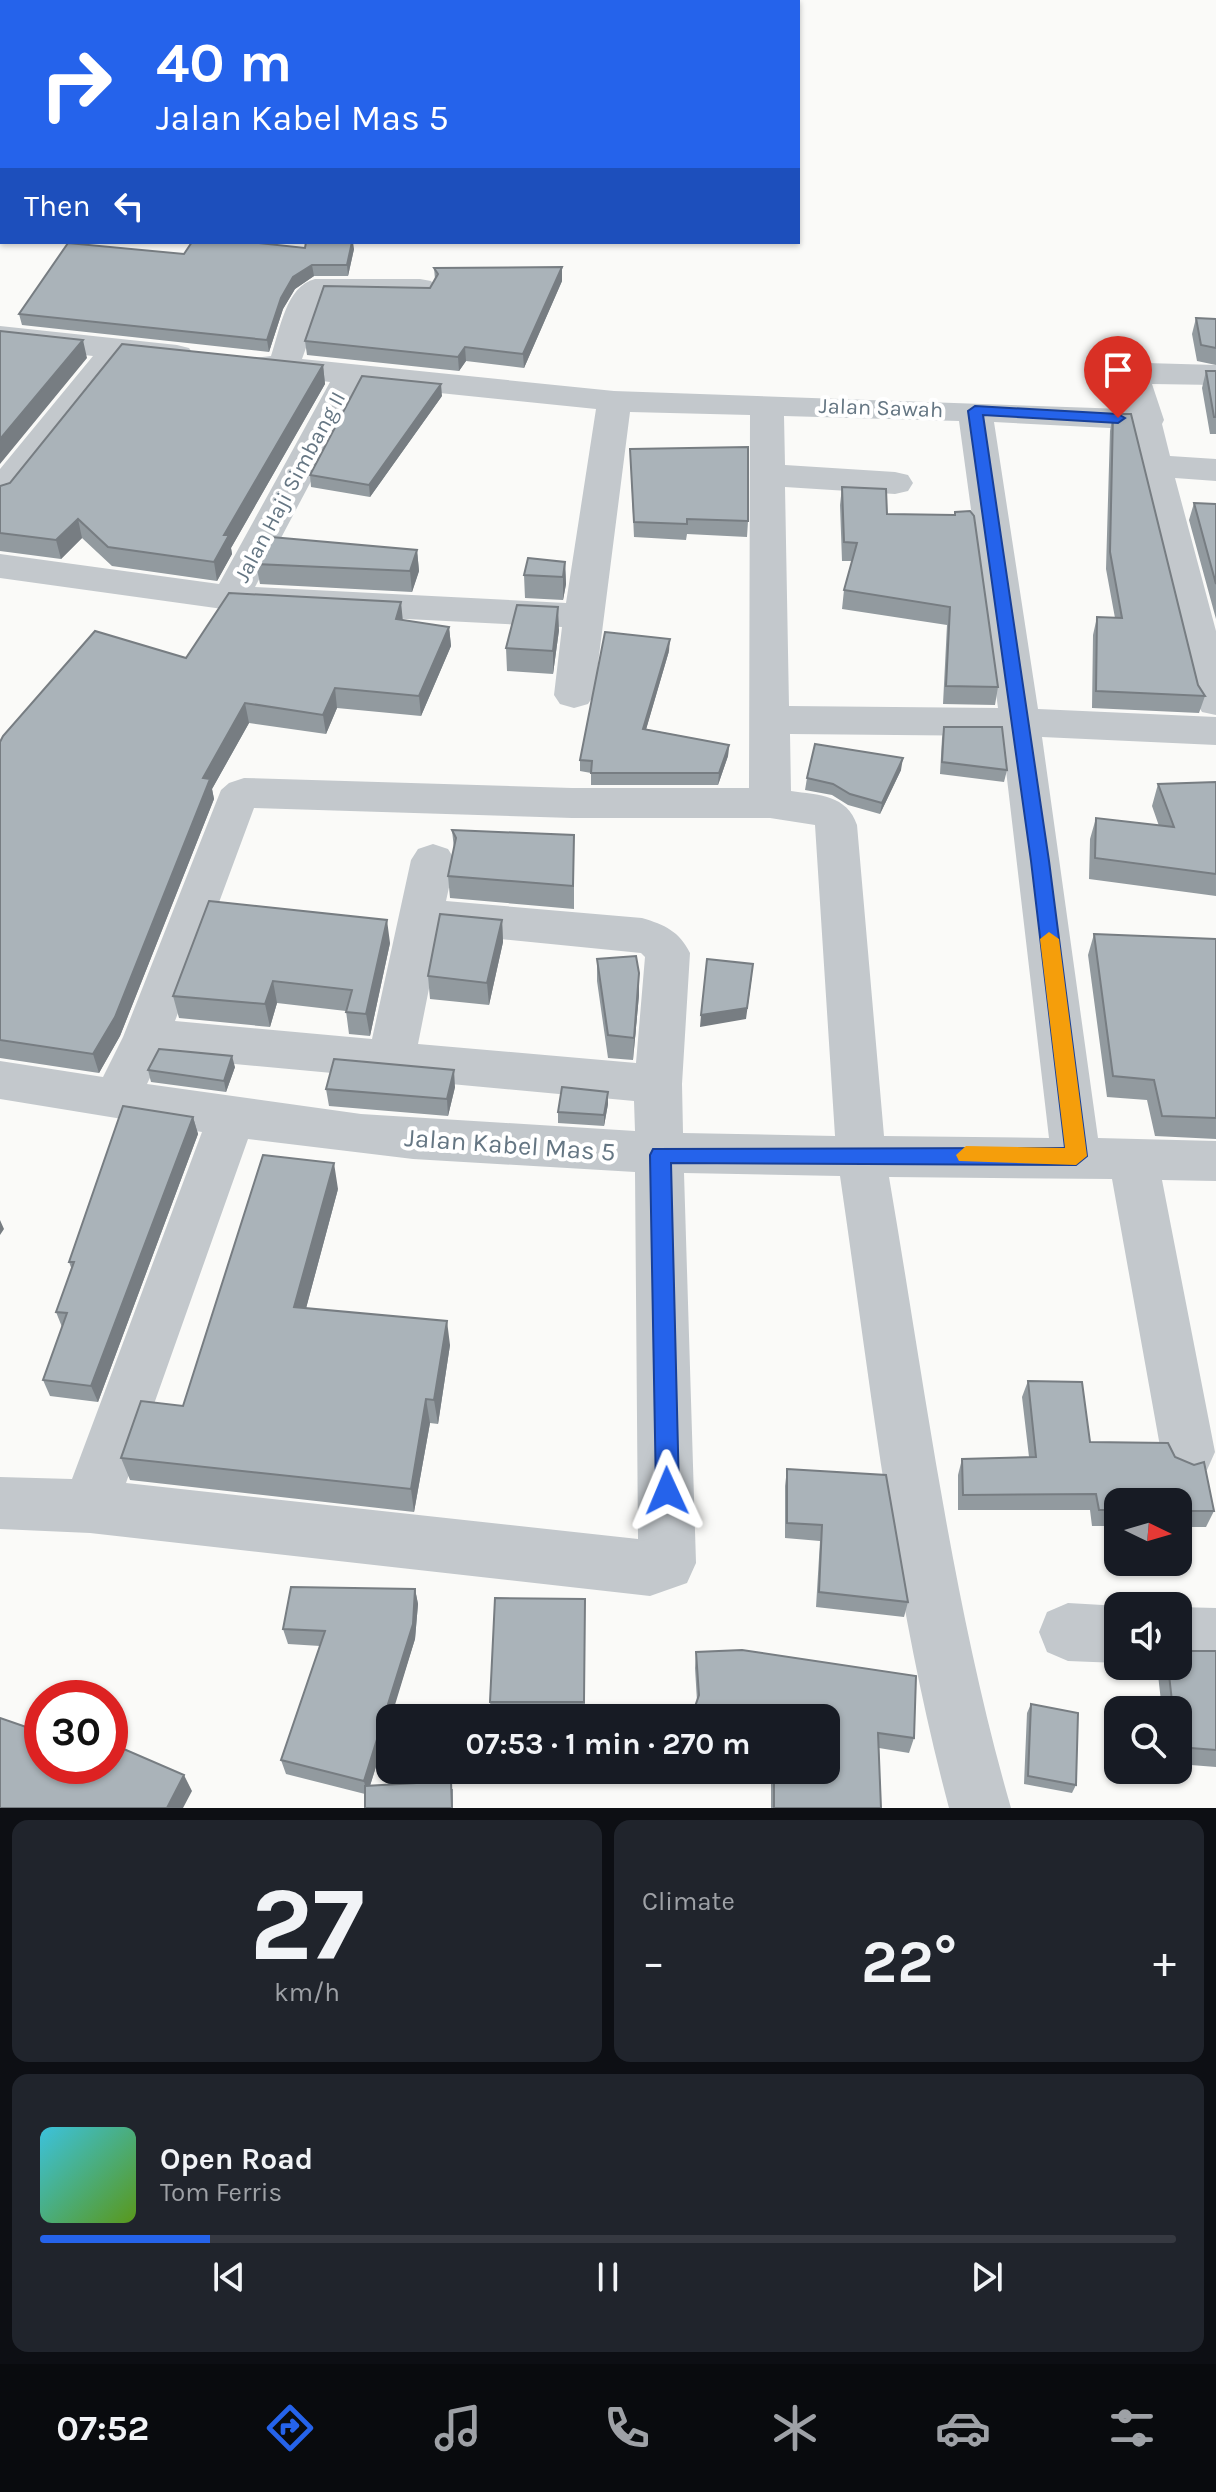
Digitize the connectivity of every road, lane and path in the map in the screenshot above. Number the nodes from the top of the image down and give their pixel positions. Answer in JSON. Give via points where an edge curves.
{"nodes":[{"id":1,"x":420,"y":288,"type":"edge"},
{"id":2,"x":0,"y":336,"type":"edge"},
{"id":3,"x":116,"y":349,"type":"junction"},
{"id":4,"x":283,"y":367,"type":"junction"},
{"id":5,"x":351,"y":374,"type":"junction"},
{"id":6,"x":1216,"y":375,"type":"edge"},
{"id":7,"x":614,"y":401,"type":"junction"},
{"id":8,"x":767,"y":404,"type":"junction"},
{"id":9,"x":975,"y":411,"type":"junction"},
{"id":10,"x":1147,"y":420,"type":"junction"},
{"id":11,"x":1157,"y":466,"type":"junction"},
{"id":12,"x":1216,"y":470,"type":"edge"},
{"id":13,"x":767,"y":475,"type":"junction"},
{"id":14,"x":895,"y":483,"type":"dead end"},
{"id":15,"x":0,"y":492,"type":"edge"},
{"id":16,"x":0,"y":566,"type":"edge"},
{"id":17,"x":1198,"y":570,"type":"edge"},
{"id":18,"x":230,"y":598,"type":"junction"},
{"id":19,"x":583,"y":616,"type":"junction"},
{"id":20,"x":574,"y":695,"type":"dead end"},
{"id":21,"x":1216,"y":702,"type":"edge"},
{"id":22,"x":769,"y":720,"type":"junction"},
{"id":23,"x":1020,"y":722,"type":"junction"},
{"id":24,"x":1216,"y":731,"type":"edge"},
{"id":25,"x":770,"y":803,"type":"junction"},
{"id":26,"x":433,"y":860,"type":"dead end"},
{"id":27,"x":422,"y":915,"type":"junction"},
{"id":28,"x":146,"y":1037,"type":"junction"},
{"id":29,"x":391,"y":1060,"type":"junction"},
{"id":30,"x":0,"y":1080,"type":"edge"},
{"id":31,"x":658,"y":1084,"type":"junction"},
{"id":32,"x":117,"y":1097,"type":"junction"},
{"id":33,"x":231,"y":1119,"type":"junction"},
{"id":34,"x":861,"y":1154,"type":"junction"},
{"id":35,"x":660,"y":1155,"type":"junction"},
{"id":36,"x":1076,"y":1156,"type":"junction"},
{"id":37,"x":1133,"y":1159,"type":"junction"},
{"id":38,"x":1216,"y":1161,"type":"edge"},
{"id":39,"x":1188,"y":1452,"type":"dead end"},
{"id":40,"x":0,"y":1503,"type":"edge"},
{"id":41,"x":90,"y":1506,"type":"junction"},
{"id":42,"x":1192,"y":1636,"type":"edge"},
{"id":43,"x":1216,"y":1637,"type":"edge"},
{"id":44,"x":980,"y":1808,"type":"edge"}],
"edges":[{"from":1,"to":4,"type":"street","via":[[315,288]]},
{"from":2,"to":3,"type":"street","name":"Jalan Haji Simbang II"},
{"from":3,"to":4,"type":"street","name":"Jalan Haji Simbang II"},
{"from":3,"to":15,"type":"street"},
{"from":4,"to":5,"type":"street","name":"Jalan Haji Simbang II"},
{"from":5,"to":7,"type":"street","name":"Jalan Sawah"},
{"from":5,"to":18,"type":"street","name":"Jalan Haji Simbang II"},
{"from":6,"to":10,"type":"street","via":[[1139,375],[1134,380]]},
{"from":7,"to":8,"type":"street","name":"Jalan Sawah"},
{"from":7,"to":19,"type":"street"},
{"from":8,"to":9,"type":"street","name":"Jalan Sawah"},
{"from":8,"to":13,"type":"street"},
{"from":9,"to":10,"type":"street","name":"Jalan Sawah"},
{"from":9,"to":23,"type":"street"},
{"from":10,"to":11,"type":"street"},
{"from":11,"to":12,"type":"street"},
{"from":11,"to":17,"type":"street"},
{"from":13,"to":14,"type":"street"},
{"from":13,"to":22,"type":"street"},
{"from":16,"to":18,"type":"street","name":"Jalan Haji Simbang II"},
{"from":17,"to":21,"type":"street"},
{"from":18,"to":19,"type":"street"},
{"from":19,"to":20,"type":"street"},
{"from":22,"to":23,"type":"street"},
{"from":22,"to":25,"type":"street"},
{"from":23,"to":24,"type":"street"},
{"from":23,"to":36,"type":"street"},
{"from":25,"to":28,"type":"street","via":[[244,793],[236,801]]},
{"from":25,"to":34,"type":"street","via":[[824,811],[836,825]]},
{"from":26,"to":27,"type":"street"},
{"from":27,"to":29,"type":"street"},
{"from":27,"to":31,"type":"street","via":[[642,935],[657,941],[668,953]]},
{"from":28,"to":29,"type":"street"},
{"from":28,"to":32,"type":"street"},
{"from":29,"to":31,"type":"street"},
{"from":30,"to":32,"type":"street","name":"Jalan Kabel Mas 5"},
{"from":31,"to":35,"type":"street"},
{"from":32,"to":33,"type":"street","name":"Jalan Kabel Mas 5"},
{"from":33,"to":35,"type":"street","name":"Jalan Kabel Mas 5","via":[[411,1139]]},
{"from":33,"to":41,"type":"street"},
{"from":34,"to":35,"type":"street","name":"Jalan Kabel Mas 5"},
{"from":34,"to":36,"type":"street","name":"Jalan Kabel Mas 5"},
{"from":34,"to":44,"type":"street","via":[[923,1543],[960,1736]]},
{"from":35,"to":41,"type":"street","via":[[667,1563],[650,1568]]},
{"from":36,"to":37,"type":"street","name":"Jalan Kabel Mas 5"},
{"from":37,"to":38,"type":"street","name":"Jalan Kabel Mas 5"},
{"from":37,"to":39,"type":"street"},
{"from":40,"to":41,"type":"street"},
{"from":42,"to":43,"type":"street"}]}
